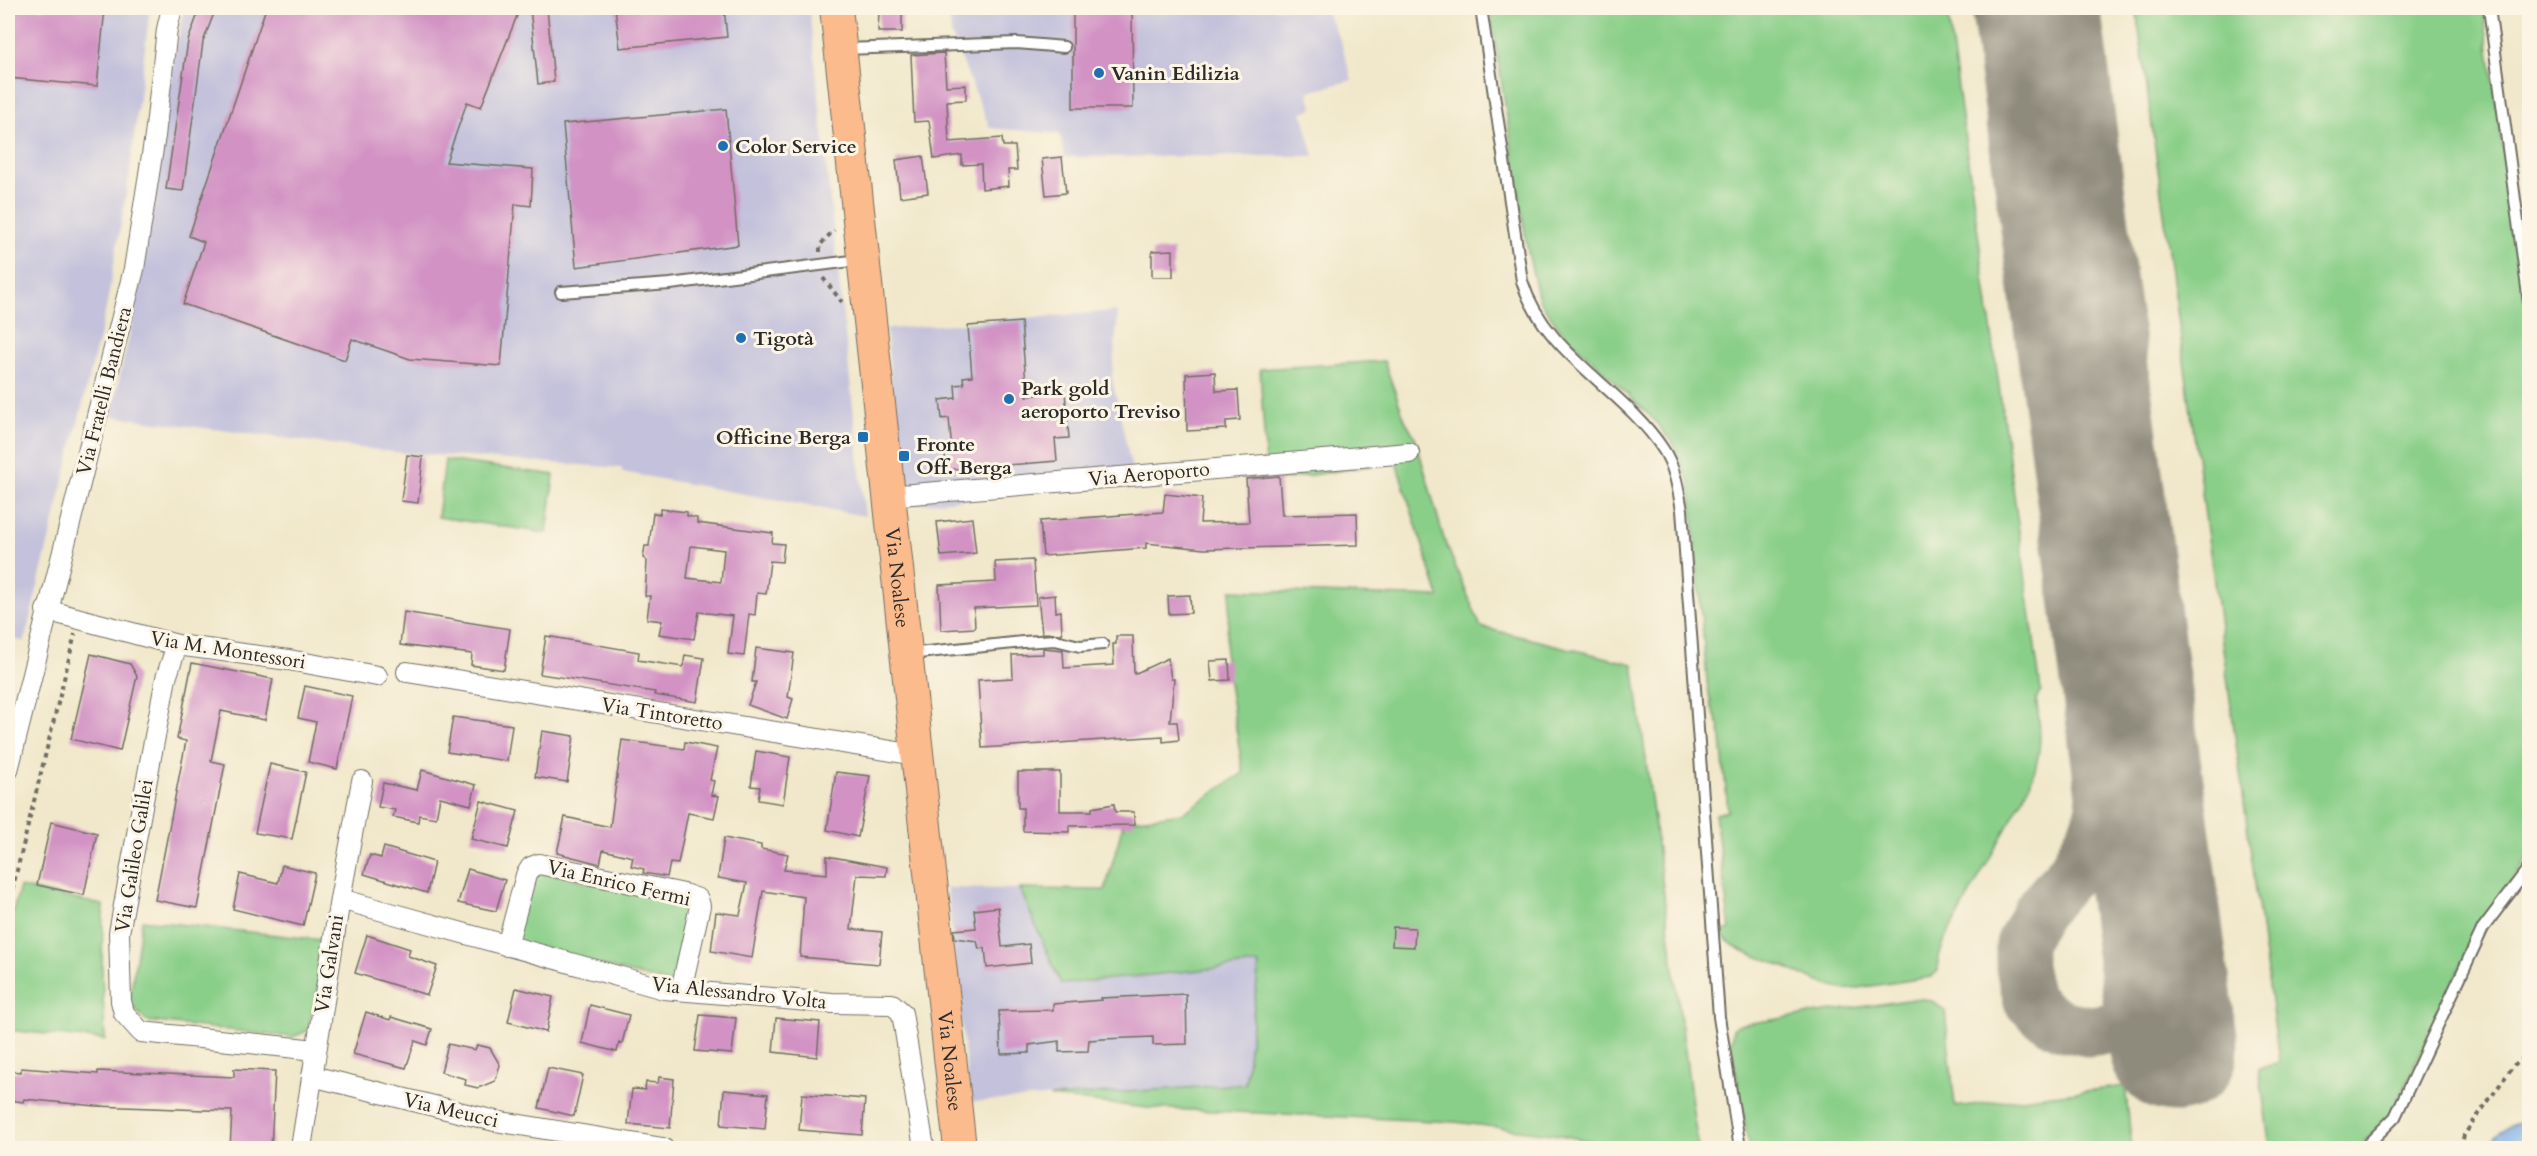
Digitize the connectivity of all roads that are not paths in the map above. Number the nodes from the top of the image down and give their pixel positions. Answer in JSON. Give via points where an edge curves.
{"nodes":[{"id":1,"x":172,"y":8,"type":"edge"},
{"id":2,"x":836,"y":8,"type":"edge"},
{"id":3,"x":1481,"y":8,"type":"edge"},
{"id":4,"x":2489,"y":8,"type":"edge"},
{"id":5,"x":1064,"y":48,"type":"dead end"},
{"id":6,"x":841,"y":49,"type":"junction"},
{"id":7,"x":863,"y":260,"type":"junction"},
{"id":8,"x":561,"y":292,"type":"dead end"},
{"id":9,"x":2529,"y":310,"type":"edge"},
{"id":10,"x":1409,"y":453,"type":"dead end"},
{"id":11,"x":888,"y":496,"type":"junction"},
{"id":12,"x":46,"y":610,"type":"junction"},
{"id":13,"x":1103,"y":644,"type":"dead end"},
{"id":14,"x":177,"y":645,"type":"junction"},
{"id":15,"x":905,"y":654,"type":"junction"},
{"id":16,"x":407,"y":672,"type":"dead end"},
{"id":17,"x":377,"y":676,"type":"dead end"},
{"id":18,"x":916,"y":755,"type":"junction"},
{"id":19,"x":8,"y":770,"type":"edge"},
{"id":20,"x":362,"y":781,"type":"dead end"},
{"id":21,"x":2529,"y":866,"type":"edge"},
{"id":22,"x":339,"y":899,"type":"junction"},
{"id":23,"x":507,"y":946,"type":"junction"},
{"id":24,"x":681,"y":990,"type":"junction"},
{"id":25,"x":316,"y":1050,"type":"junction"},
{"id":26,"x":312,"y":1076,"type":"junction"},
{"id":27,"x":301,"y":1149,"type":"edge"},
{"id":28,"x":663,"y":1149,"type":"edge"},
{"id":29,"x":924,"y":1149,"type":"edge"},
{"id":30,"x":960,"y":1149,"type":"edge"},
{"id":31,"x":1740,"y":1149,"type":"edge"},
{"id":32,"x":2364,"y":1149,"type":"edge"}],
"edges":[{"from":1,"to":12,"type":"street","name":"Via Fratelli Bandiera","via":[[135,269]]},
{"from":2,"to":6,"type":"main road","name":"Via Noalese"},
{"from":3,"to":31,"type":"lane","via":[[1528,300],[1556,341],[1647,428],[1664,451],[1675,477],[1682,510],[1719,1017]]},
{"from":4,"to":9,"type":"lane"},
{"from":5,"to":6,"type":"lane","via":[[1017,43]]},
{"from":6,"to":7,"type":"main road","name":"Via Noalese"},
{"from":7,"to":8,"type":"lane","via":[[670,284]]},
{"from":7,"to":11,"type":"main road","name":"Via Noalese"},
{"from":10,"to":11,"type":"street","name":"Via Aeroporto"},
{"from":11,"to":15,"type":"main road","name":"Via Noalese"},
{"from":12,"to":14,"type":"street","name":"Via M. Montessori"},
{"from":12,"to":19,"type":"street","name":"Via Fratelli Bandiera"},
{"from":13,"to":15,"type":"lane","via":[[1080,646],[1055,640]]},
{"from":14,"to":17,"type":"street","name":"Via M. Montessori"},
{"from":14,"to":25,"type":"street","name":"Via Galileo Galilei","via":[[166,678],[119,933],[124,1013],[141,1032]]},
{"from":15,"to":18,"type":"main road","name":"Via Noalese"},
{"from":16,"to":18,"type":"street","name":"Via Tintoretto"},
{"from":18,"to":30,"type":"main road","name":"Via Noalese"},
{"from":20,"to":22,"type":"street","name":"Via Galvani"},
{"from":21,"to":32,"type":"lane","via":[[2483,928],[2395,1117]]},
{"from":22,"to":23,"type":"street","name":"Via Alessandro Volta"},
{"from":22,"to":25,"type":"street","name":"Via Galvani"},
{"from":23,"to":24,"type":"street","name":"Via Alessandro Volta","via":[[664,989]]},
{"from":23,"to":24,"type":"street","name":"Via Enrico Fermi","via":[[526,875],[539,864],[684,894],[698,899],[700,906]]},
{"from":24,"to":29,"type":"street","name":"Via Alessandro Volta","via":[[892,1004],[902,1013]]},
{"from":25,"to":26,"type":"street","name":"Via Galvani"},
{"from":26,"to":27,"type":"street","name":"Via Galvani"},
{"from":26,"to":28,"type":"street","name":"Via Meucci","via":[[495,1121]]}]}
